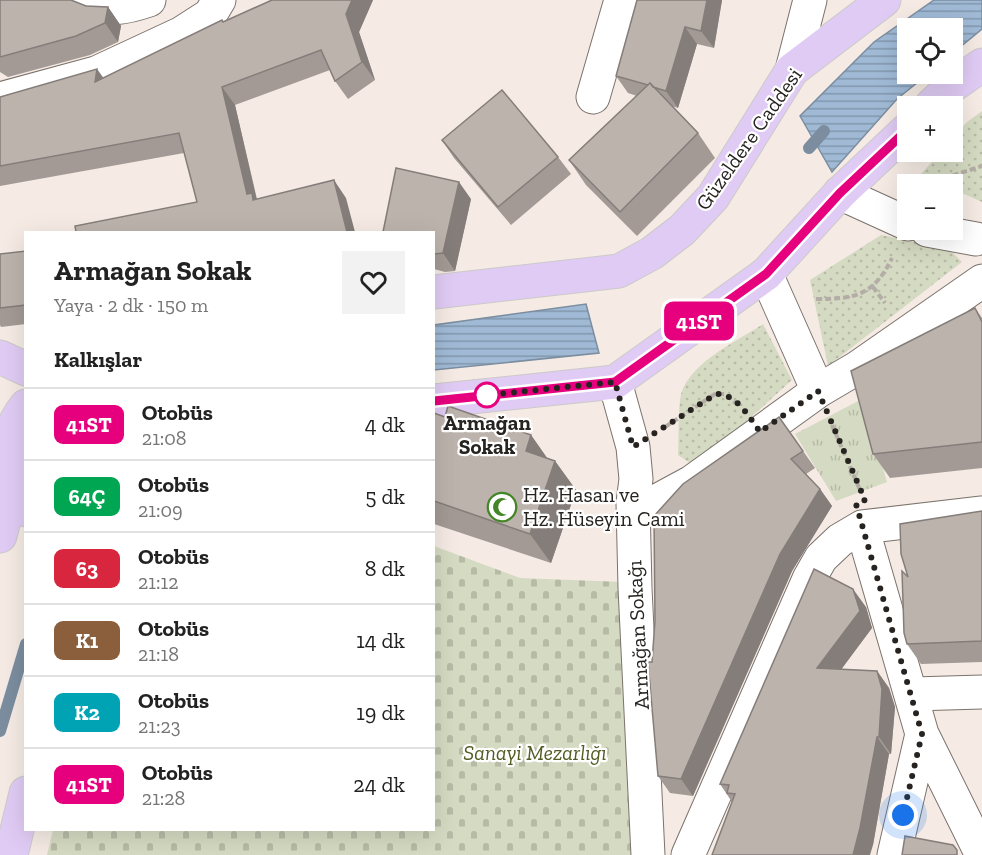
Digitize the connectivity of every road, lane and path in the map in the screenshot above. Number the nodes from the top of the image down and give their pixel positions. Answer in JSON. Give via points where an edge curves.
{"nodes":[{"id":1,"x":87,"y":0,"type":"edge"},
{"id":2,"x":149,"y":0,"type":"edge"},
{"id":3,"x":219,"y":0,"type":"edge"},
{"id":4,"x":621,"y":0,"type":"edge"},
{"id":5,"x":810,"y":0,"type":"edge"},
{"id":6,"x":884,"y":0,"type":"edge"},
{"id":7,"x":982,"y":65,"type":"edge"},
{"id":8,"x":792,"y":70,"type":"junction"},
{"id":9,"x":941,"y":96,"type":"edge"},
{"id":10,"x":593,"y":98,"type":"dead end"},
{"id":11,"x":0,"y":99,"type":"edge"},
{"id":12,"x":897,"y":139,"type":"edge"},
{"id":13,"x":982,"y":166,"type":"edge"},
{"id":14,"x":958,"y":174,"type":"edge"},
{"id":15,"x":840,"y":193,"type":"junction"},
{"id":16,"x":897,"y":234,"type":"edge"},
{"id":17,"x":963,"y":234,"type":"edge"},
{"id":18,"x":979,"y":236,"type":"edge"},
{"id":19,"x":901,"y":240,"type":"edge"},
{"id":20,"x":982,"y":279,"type":"edge"},
{"id":21,"x":771,"y":287,"type":"junction"},
{"id":22,"x":435,"y":292,"type":"edge"},
{"id":23,"x":0,"y":357,"type":"edge"},
{"id":24,"x":24,"y":368,"type":"edge"},
{"id":25,"x":615,"y":382,"type":"junction"},
{"id":26,"x":818,"y":391,"type":"junction"},
{"id":27,"x":435,"y":401,"type":"edge"},
{"id":28,"x":24,"y":408,"type":"edge"},
{"id":29,"x":760,"y":432,"type":"junction"},
{"id":30,"x":633,"y":447,"type":"junction"},
{"id":31,"x":9,"y":478,"type":"edge"},
{"id":32,"x":633,"y":503,"type":"junction"},
{"id":33,"x":982,"y":513,"type":"edge"},
{"id":34,"x":862,"y":527,"type":"junction"},
{"id":35,"x":0,"y":536,"type":"edge"},
{"id":36,"x":982,"y":692,"type":"edge"},
{"id":37,"x":913,"y":694,"type":"junction"},
{"id":38,"x":922,"y":734,"type":"junction"},
{"id":39,"x":24,"y":801,"type":"edge"},
{"id":40,"x":982,"y":850,"type":"edge"},
{"id":41,"x":11,"y":855,"type":"edge"},
{"id":42,"x":648,"y":855,"type":"edge"},
{"id":43,"x":688,"y":855,"type":"edge"},
{"id":44,"x":894,"y":855,"type":"edge"}],
"edges":[{"from":1,"to":2,"type":"street","via":[[101,7],[122,9]]},
{"from":3,"to":11,"type":"street","via":[[210,15],[182,33],[96,73]]},
{"from":4,"to":10,"type":"street"},
{"from":5,"to":8,"type":"street"},
{"from":6,"to":8,"type":"main road","name":"Güzeldere Caddesi"},
{"from":7,"to":9,"type":"main road"},
{"from":8,"to":22,"type":"main road","name":"Güzeldere Caddesi","via":[[713,197],[682,230],[652,253],[619,271]]},
{"from":12,"to":15,"type":"main road"},
{"from":13,"to":14,"type":"path"},
{"from":15,"to":16,"type":"street"},
{"from":15,"to":21,"type":"main road"},
{"from":17,"to":18,"type":"street"},
{"from":18,"to":20,"type":"street","via":[[974,258]]},
{"from":19,"to":21,"type":"path","via":[[877,284],[864,292],[835,299]]},
{"from":20,"to":26,"type":"street","via":[[857,368]]},
{"from":21,"to":25,"type":"main road"},
{"from":21,"to":26,"type":"street"},
{"from":23,"to":24,"type":"main road"},
{"from":25,"to":27,"type":"main road"},
{"from":25,"to":30,"type":"street","name":"Armağan Sokağı"},
{"from":26,"to":29,"type":"street"},
{"from":26,"to":34,"type":"path","via":[[865,500],[856,504]]},
{"from":28,"to":31,"type":"main road","via":[[9,439]]},
{"from":29,"to":30,"type":"path","via":[[735,401],[725,394],[716,394]]},
{"from":29,"to":32,"type":"street","via":[[669,496],[655,502]]},
{"from":30,"to":32,"type":"street","name":"Armağan Sokağı"},
{"from":31,"to":35,"type":"main road"},
{"from":32,"to":42,"type":"street","name":"Armağan Sokağı"},
{"from":33,"to":34,"type":"street"},
{"from":34,"to":37,"type":"street"},
{"from":34,"to":43,"type":"street","via":[[821,558],[809,579]]},
{"from":36,"to":37,"type":"street"},
{"from":37,"to":38,"type":"street"},
{"from":38,"to":40,"type":"street"},
{"from":38,"to":44,"type":"street"},
{"from":39,"to":41,"type":"main road"}]}
